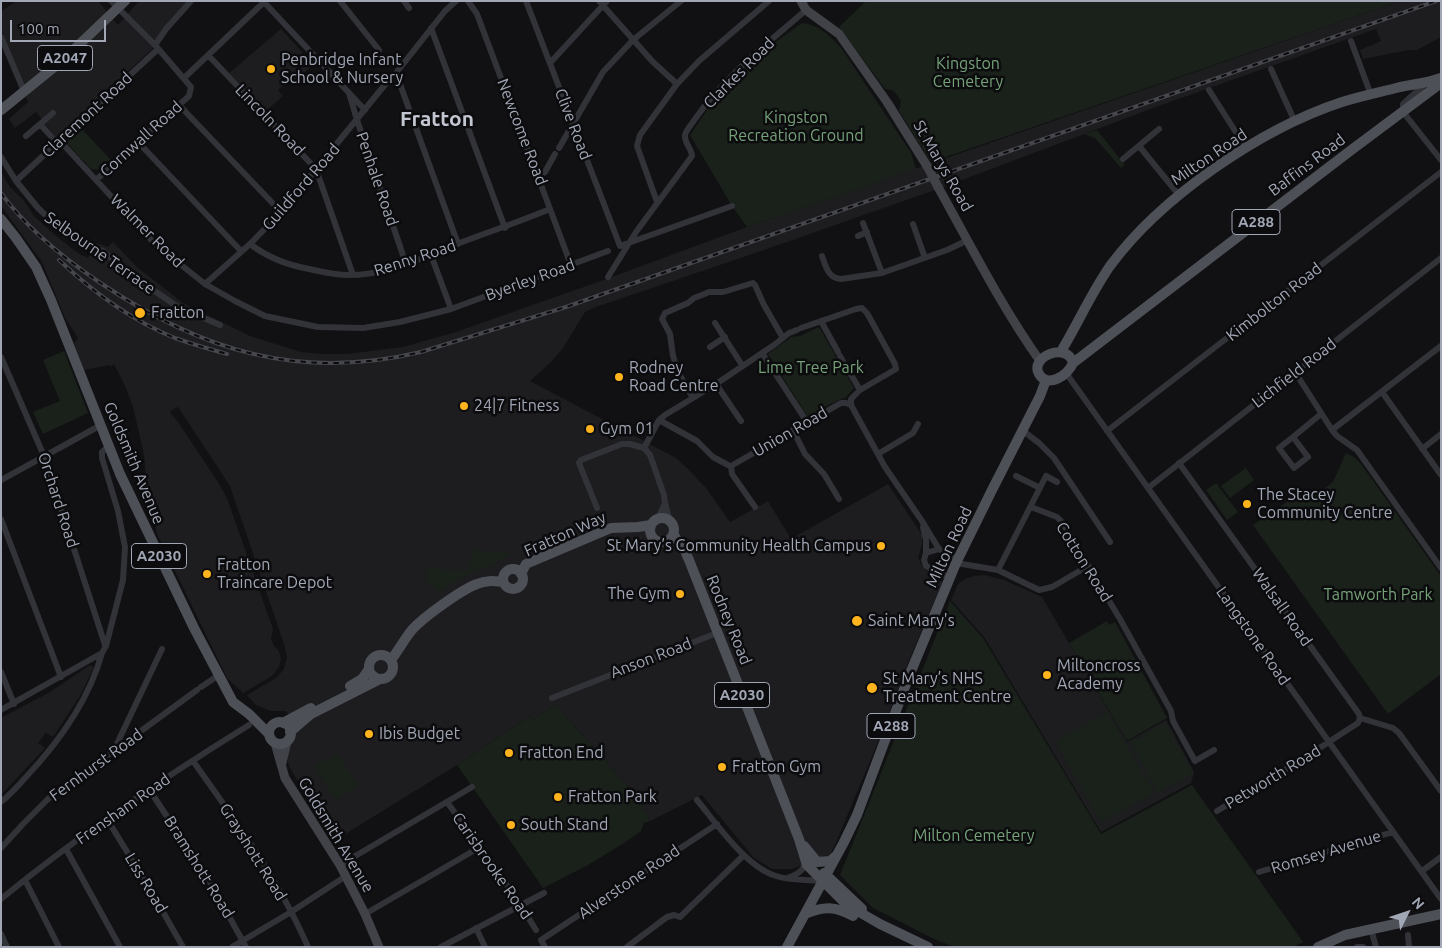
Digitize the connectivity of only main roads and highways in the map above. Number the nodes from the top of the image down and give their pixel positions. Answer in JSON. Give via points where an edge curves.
{"nodes":[{"id":1,"x":118,"y":4,"type":"edge"},
{"id":2,"x":1441,"y":78,"type":"edge"},
{"id":3,"x":1441,"y":83,"type":"edge"},
{"id":4,"x":1,"y":110,"type":"edge"},
{"id":5,"x":1,"y":219,"type":"edge"},
{"id":6,"x":1062,"y":352,"type":"junction"},
{"id":7,"x":1073,"y":363,"type":"junction"},
{"id":8,"x":1046,"y":380,"type":"junction"},
{"id":9,"x":654,"y":522,"type":"junction"},
{"id":10,"x":624,"y":527,"type":"junction"},
{"id":11,"x":652,"y":538,"type":"junction"},
{"id":12,"x":669,"y":538,"type":"junction"},
{"id":13,"x":521,"y":574,"type":"junction"},
{"id":14,"x":504,"y":582,"type":"junction"},
{"id":15,"x":391,"y":660,"type":"junction"},
{"id":16,"x":369,"y":669,"type":"junction"},
{"id":17,"x":380,"y":679,"type":"junction"},
{"id":18,"x":249,"y":714,"type":"junction"},
{"id":19,"x":279,"y":723,"type":"junction"},
{"id":20,"x":269,"y":734,"type":"junction"},
{"id":21,"x":289,"y":736,"type":"junction"},
{"id":22,"x":799,"y":839,"type":"junction"},
{"id":23,"x":838,"y":855,"type":"junction"},
{"id":24,"x":825,"y":878,"type":"junction"},
{"id":25,"x":805,"y":914,"type":"junction"},
{"id":26,"x":1441,"y":914,"type":"edge"},
{"id":27,"x":880,"y":924,"type":"junction"},
{"id":28,"x":787,"y":947,"type":"edge"},
{"id":29,"x":928,"y":947,"type":"edge"},
{"id":30,"x":1318,"y":947,"type":"edge"}],
"edges":[{"from":1,"to":4,"type":"main road","number":"A2047","via":[[64,58]]},
{"from":2,"to":6,"type":"main road","name":"Milton Road","via":[[1342,102],[1295,122],[1217,167],[1179,195],[1126,247],[1088,303]]},
{"from":3,"to":7,"type":"main road","name":"Baffins Road","number":"A288","via":[[1414,98],[1403,112]]},
{"from":5,"to":18,"type":"main road","name":"Goldsmith Avenue","number":"A2030","via":[[36,267],[120,474],[162,564],[233,702]]},
{"from":6,"to":7,"type":"main road","via":[[1068,354]]},
{"from":6,"to":8,"type":"main road","via":[[1040,361],[1038,372]]},
{"from":7,"to":8,"type":"main road","via":[[1066,373]]},
{"from":8,"to":23,"type":"main road","name":"Milton Road","number":"A288","via":[[957,561],[909,676],[857,815]]},
{"from":9,"to":10,"type":"main road","name":"Fratton Way"},
{"from":9,"to":11,"type":"main road","via":[[650,532]]},
{"from":9,"to":12,"type":"main road","number":"A2030","via":[[665,519],[670,522],[673,528]]},
{"from":10,"to":11,"type":"main road","name":"Fratton Way"},
{"from":10,"to":13,"type":"main road","name":"Fratton Way","via":[[611,528],[526,564]]},
{"from":11,"to":12,"type":"main road","via":[[658,542]]},
{"from":12,"to":22,"type":"main road","name":"Rodney Road","number":"A2030","via":[[685,552]]},
{"from":13,"to":14,"type":"main road","name":"Fratton Way","via":[[517,570],[508,571]]},
{"from":13,"to":14,"type":"main road","name":"Fratton Way","via":[[522,584],[516,588],[507,587]]},
{"from":14,"to":15,"type":"main road","name":"Fratton Way","via":[[491,580],[464,590],[412,630]]},
{"from":15,"to":16,"type":"main road","via":[[378,656],[372,660]]},
{"from":15,"to":17,"type":"main road","name":"Fratton Way","via":[[392,672],[387,678]]},
{"from":16,"to":17,"type":"main road"},
{"from":16,"to":19,"type":"main road","via":[[362,679]]},
{"from":17,"to":21,"type":"main road","name":"Fratton Way","via":[[311,714]]},
{"from":18,"to":19,"type":"main road","name":"Goldsmith Avenue","number":"A2030"},
{"from":18,"to":20,"type":"main road","name":"Goldsmith Avenue","number":"A2030"},
{"from":19,"to":20,"type":"main road","via":[[271,728]]},
{"from":19,"to":21,"type":"main road","via":[[288,726]]},
{"from":20,"to":21,"type":"main road","via":[[271,740],[282,744]]},
{"from":22,"to":23,"type":"main road","name":"Rodney Road","number":"A2030","via":[[817,862],[830,861]]},
{"from":22,"to":24,"type":"main road","name":"Rodney Road","number":"A2030"},
{"from":22,"to":24,"type":"main road","name":"Rodney Road","number":"A2030","via":[[810,868]]},
{"from":23,"to":24,"type":"main road","name":"Milton Road","number":"A288"},
{"from":24,"to":25,"type":"main road","name":"Milton Road","number":"A288"},
{"from":24,"to":27,"type":"main road","number":"A2030"},
{"from":25,"to":27,"type":"main road","via":[[819,908],[830,908],[842,910],[865,922]]},
{"from":25,"to":28,"type":"main road","name":"Milton Road","number":"A288"},
{"from":26,"to":30,"type":"main road","via":[[1345,935]]},
{"from":27,"to":29,"type":"main road","number":"A2030"}]}
